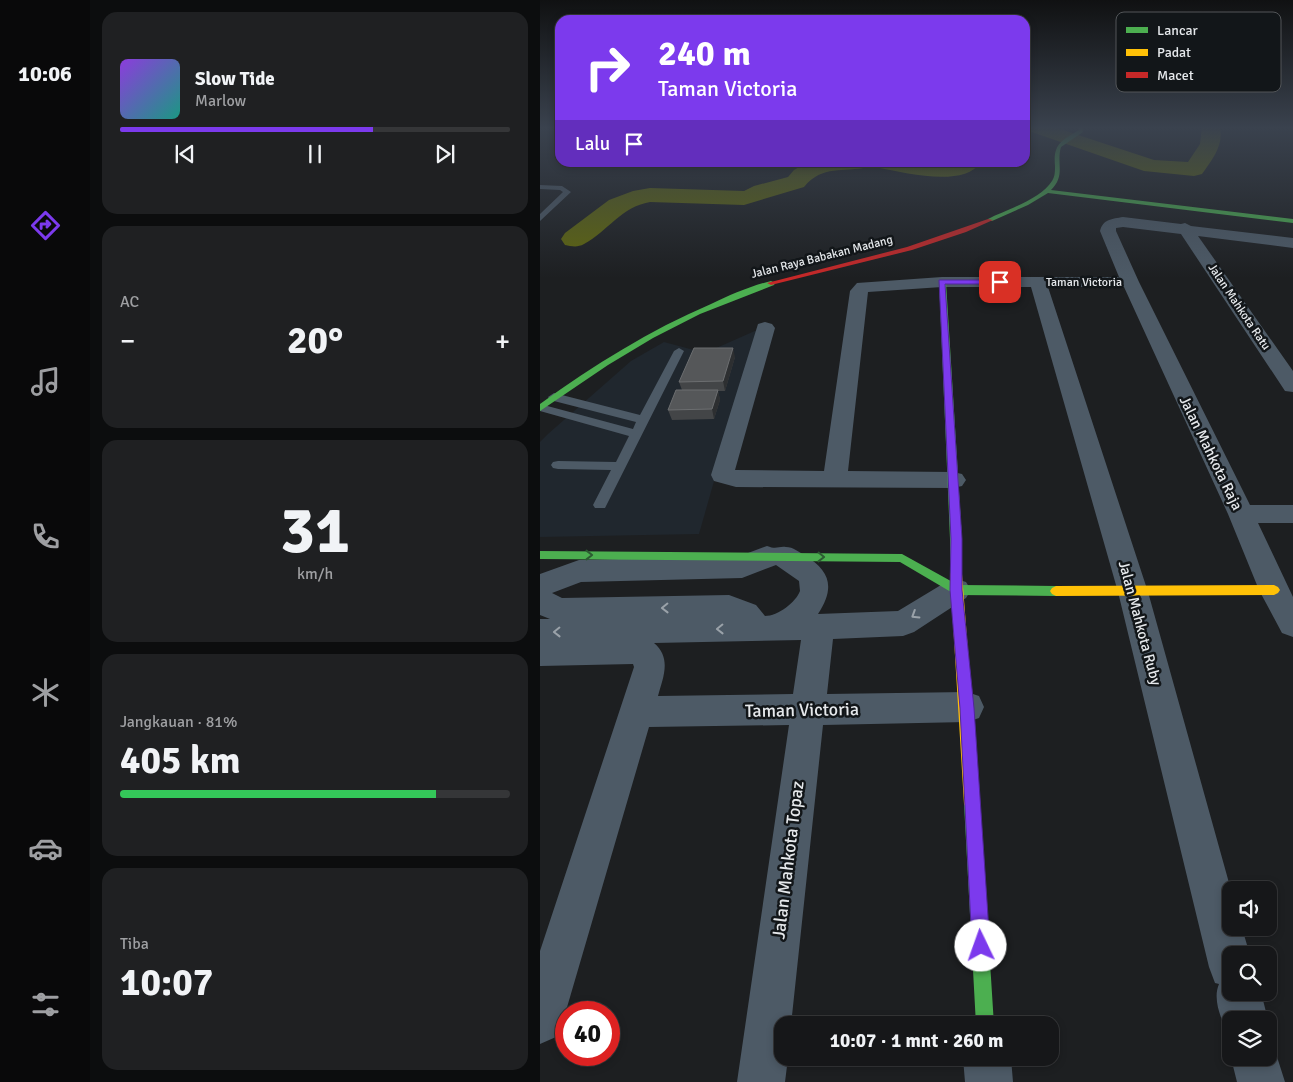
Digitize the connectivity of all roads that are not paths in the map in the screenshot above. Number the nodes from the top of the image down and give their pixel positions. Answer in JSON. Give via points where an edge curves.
{"nodes":[{"id":1,"x":1057,"y":177,"type":"edge"},
{"id":2,"x":540,"y":187,"type":"edge"},
{"id":3,"x":1046,"y":191,"type":"junction"},
{"id":4,"x":540,"y":219,"type":"edge"},
{"id":5,"x":1293,"y":221,"type":"edge"},
{"id":6,"x":1185,"y":228,"type":"junction"},
{"id":7,"x":1286,"y":242,"type":"edge"},
{"id":8,"x":1293,"y":256,"type":"edge"},
{"id":9,"x":942,"y":282,"type":"junction"},
{"id":10,"x":1038,"y":282,"type":"junction"},
{"id":11,"x":1130,"y":282,"type":"junction"},
{"id":12,"x":765,"y":328,"type":"dead end"},
{"id":13,"x":679,"y":351,"type":"dead end"},
{"id":14,"x":1293,"y":386,"type":"edge"},
{"id":15,"x":554,"y":397,"type":"junction"},
{"id":16,"x":541,"y":407,"type":"edge"},
{"id":17,"x":643,"y":420,"type":"junction"},
{"id":18,"x":635,"y":434,"type":"junction"},
{"id":19,"x":558,"y":465,"type":"dead end"},
{"id":20,"x":621,"y":466,"type":"junction"},
{"id":21,"x":835,"y":479,"type":"junction"},
{"id":22,"x":953,"y":480,"type":"junction"},
{"id":23,"x":600,"y":506,"type":"dead end"},
{"id":24,"x":1241,"y":514,"type":"junction"},
{"id":25,"x":1293,"y":514,"type":"edge"},
{"id":26,"x":540,"y":555,"type":"edge"},
{"id":27,"x":777,"y":557,"type":"junction"},
{"id":28,"x":540,"y":586,"type":"edge"},
{"id":29,"x":956,"y":590,"type":"junction"},
{"id":30,"x":1274,"y":590,"type":"junction"},
{"id":31,"x":1133,"y":592,"type":"junction"},
{"id":32,"x":540,"y":601,"type":"edge"},
{"id":33,"x":1293,"y":624,"type":"edge"},
{"id":34,"x":768,"y":628,"type":"junction"},
{"id":35,"x":540,"y":632,"type":"edge"},
{"id":36,"x":817,"y":638,"type":"dead end"},
{"id":37,"x":540,"y":653,"type":"edge"},
{"id":38,"x":967,"y":708,"type":"junction"},
{"id":39,"x":807,"y":710,"type":"junction"},
{"id":40,"x":637,"y":712,"type":"junction"},
{"id":41,"x":1226,"y":946,"type":"edge"},
{"id":42,"x":985,"y":1016,"type":"edge"},
{"id":43,"x":540,"y":1021,"type":"edge"},
{"id":44,"x":988,"y":1066,"type":"edge"},
{"id":45,"x":1257,"y":1066,"type":"edge"},
{"id":46,"x":761,"y":1082,"type":"edge"},
{"id":47,"x":989,"y":1082,"type":"edge"},
{"id":48,"x":1261,"y":1082,"type":"edge"}],
"edges":[{"from":1,"to":3,"type":"street","name":"Jalan Raya Babakan Madang"},
{"from":2,"to":4,"type":"lane","via":[[562,188],[567,192]]},
{"from":3,"to":5,"type":"street"},
{"from":3,"to":15,"type":"street","name":"Jalan Raya Babakan Madang","via":[[1011,212],[952,235],[751,289],[633,346]]},
{"from":6,"to":7,"type":"street","name":"Taman Victoria"},
{"from":6,"to":11,"type":"street","name":"Taman Victoria","via":[[1123,222],[1109,226],[1108,231]]},
{"from":6,"to":14,"type":"street","name":"Jalan Mahkota Ratu"},
{"from":7,"to":8,"type":"street"},
{"from":9,"to":10,"type":"street","name":"Taman Victoria"},
{"from":9,"to":21,"type":"street","name":"Taman Victoria","via":[[871,285],[859,291]]},
{"from":9,"to":22,"type":"street"},
{"from":10,"to":11,"type":"street","name":"Taman Victoria"},
{"from":10,"to":31,"type":"street","name":"Jalan Mahkota Ruby"},
{"from":11,"to":24,"type":"street","name":"Jalan Mahkota Raja"},
{"from":12,"to":21,"type":"street","via":[[723,475],[736,479]]},
{"from":13,"to":17,"type":"lane"},
{"from":15,"to":16,"type":"street","name":"Jalan Raya Babakan Madang"},
{"from":15,"to":17,"type":"lane"},
{"from":16,"to":18,"type":"lane"},
{"from":17,"to":18,"type":"lane"},
{"from":18,"to":20,"type":"lane"},
{"from":19,"to":20,"type":"lane"},
{"from":20,"to":23,"type":"lane"},
{"from":21,"to":22,"type":"street"},
{"from":22,"to":29,"type":"street"},
{"from":24,"to":25,"type":"street"},
{"from":24,"to":30,"type":"street","name":"Jalan Mahkota Raja"},
{"from":26,"to":27,"type":"street","one_way":true},
{"from":27,"to":28,"type":"street","via":[[742,567],[579,571]]},
{"from":27,"to":29,"type":"street","one_way":true,"via":[[902,558]]},
{"from":27,"to":34,"type":"street","via":[[808,573],[814,592],[804,611]]},
{"from":29,"to":31,"type":"street"},
{"from":29,"to":34,"type":"street","one_way":true,"via":[[903,623]]},
{"from":29,"to":38,"type":"street"},
{"from":30,"to":31,"type":"street"},
{"from":30,"to":33,"type":"street","name":"Jalan Mahkota Raja"},
{"from":31,"to":41,"type":"street","name":"Jalan Mahkota Ruby"},
{"from":34,"to":32,"type":"street","one_way":true,"via":[[729,607],[558,610]]},
{"from":34,"to":35,"type":"street","one_way":true},
{"from":36,"to":39,"type":"street","name":"Jalan Mahkota Topaz"},
{"from":37,"to":40,"type":"street","via":[[638,650],[646,653],[650,667]]},
{"from":38,"to":39,"type":"street","name":"Taman Victoria"},
{"from":38,"to":42,"type":"street"},
{"from":39,"to":40,"type":"street","name":"Taman Victoria"},
{"from":39,"to":46,"type":"street","name":"Jalan Mahkota Topaz"},
{"from":40,"to":43,"type":"street"},
{"from":44,"to":47,"type":"street"},
{"from":45,"to":48,"type":"street"}]}
